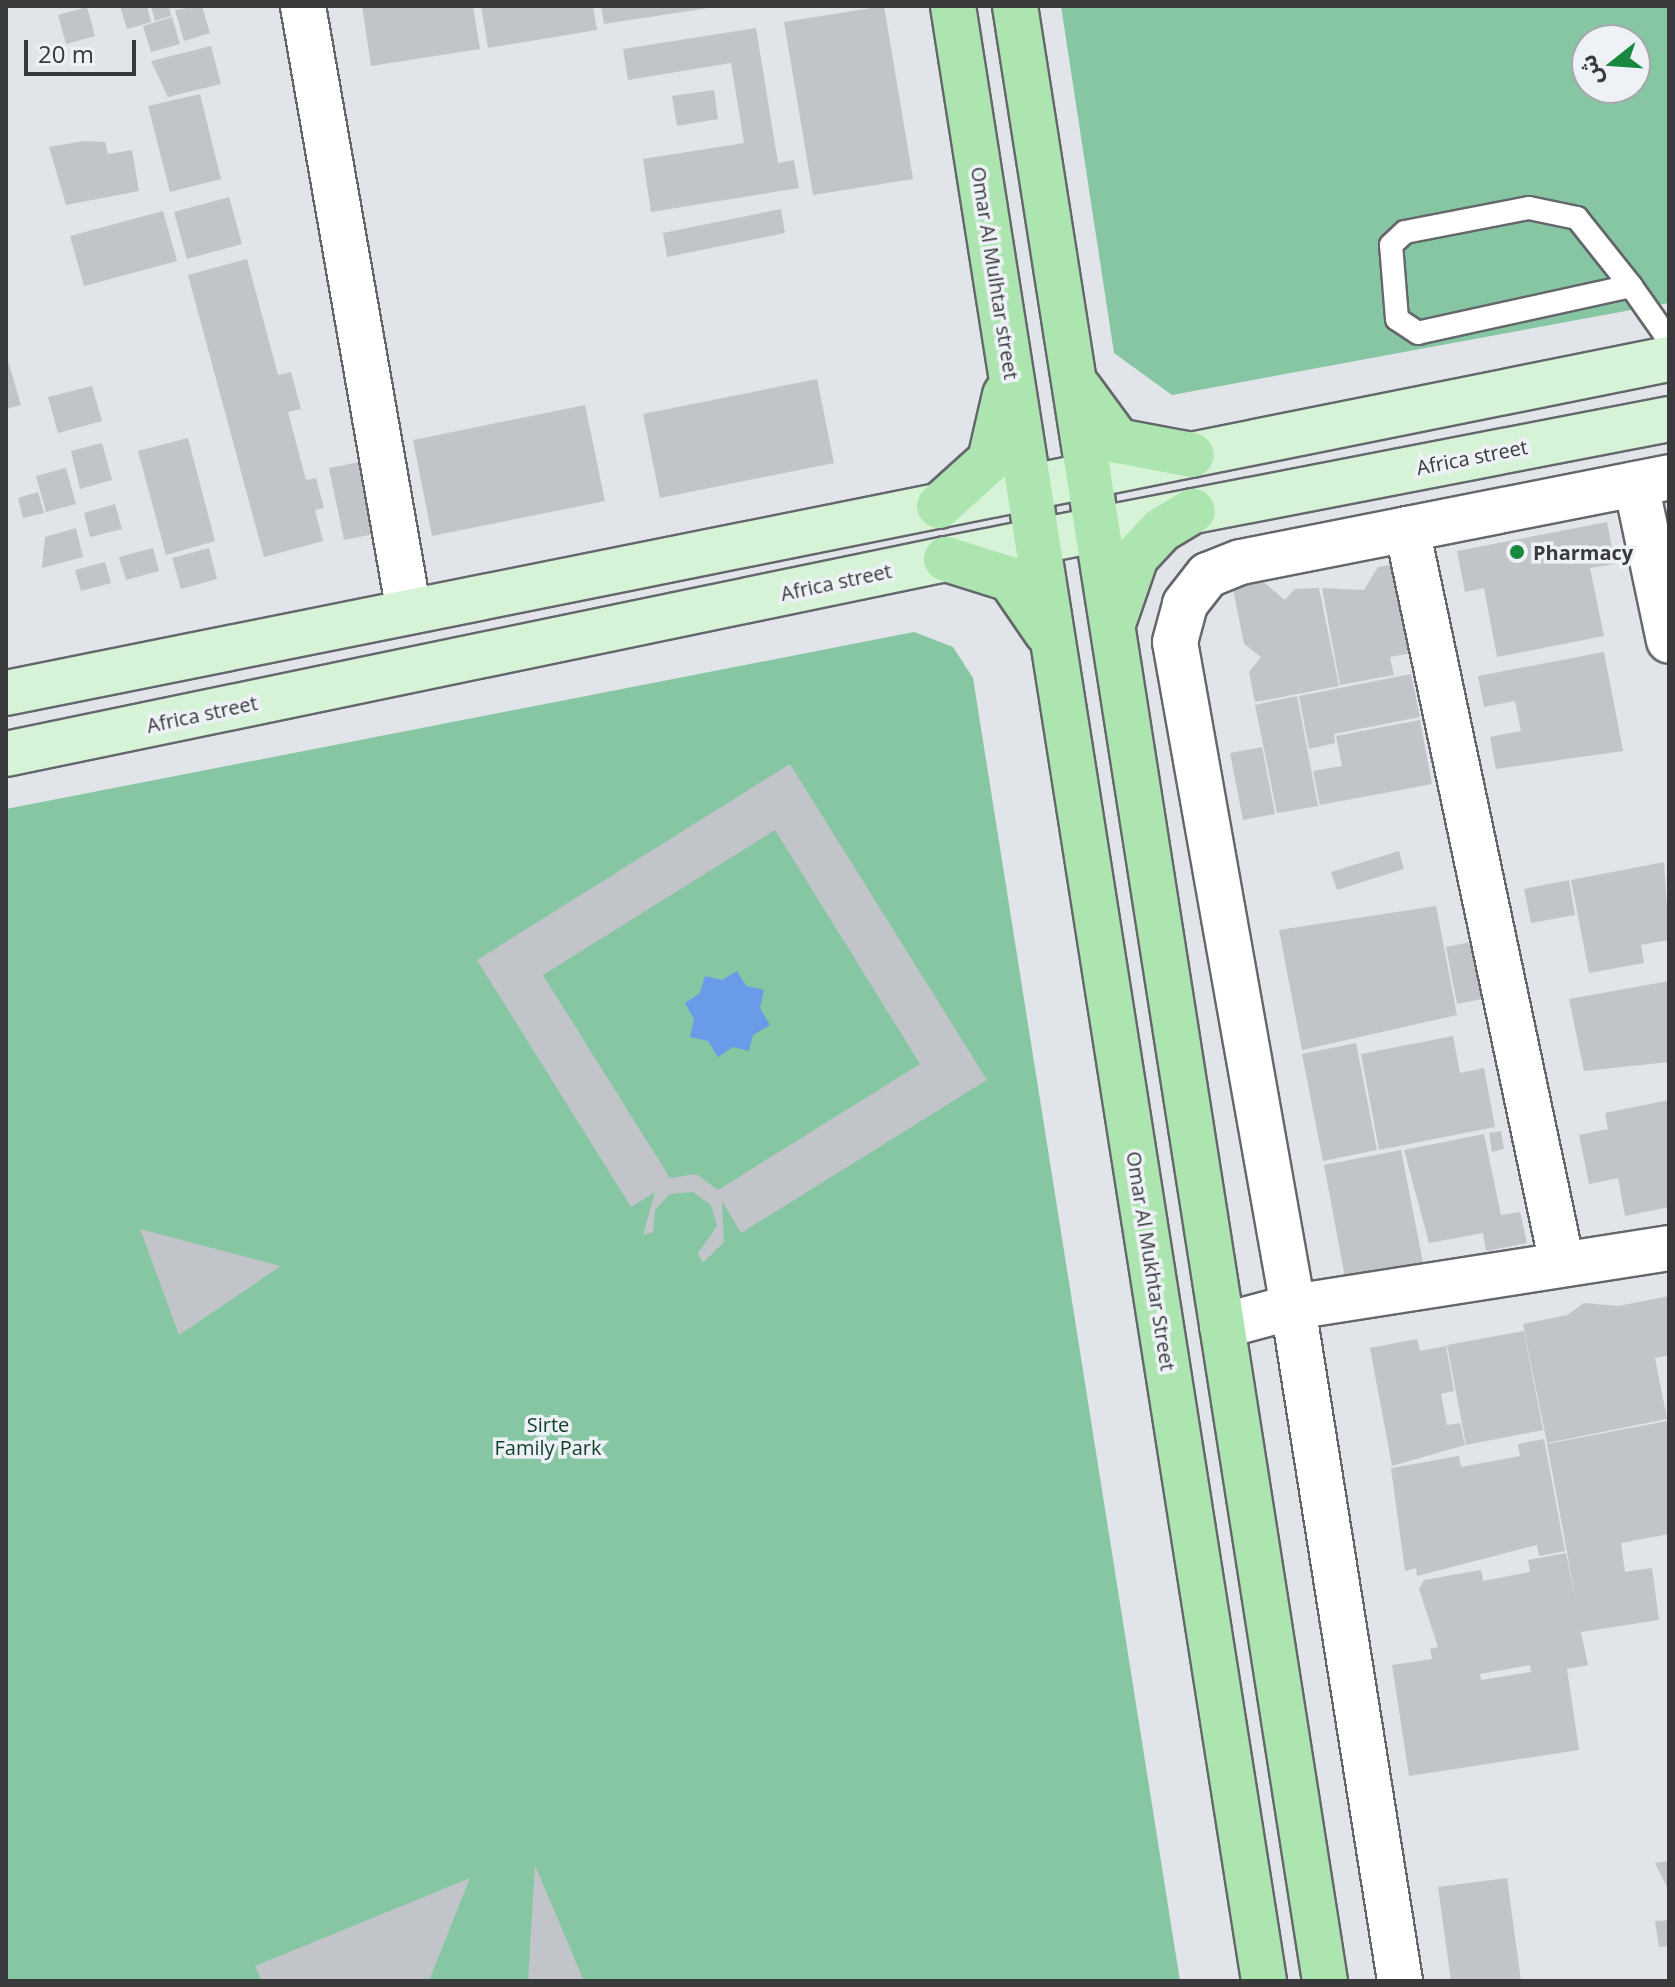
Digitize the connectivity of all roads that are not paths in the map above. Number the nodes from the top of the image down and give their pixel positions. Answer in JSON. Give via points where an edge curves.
{"nodes":[{"id":1,"x":303,"y":6,"type":"edge"},
{"id":2,"x":953,"y":6,"type":"edge"},
{"id":3,"x":1015,"y":6,"type":"edge"},
{"id":4,"x":1631,"y":286,"type":"junction"},
{"id":5,"x":1669,"y":340,"type":"edge"},
{"id":6,"x":1669,"y":359,"type":"edge"},
{"id":7,"x":1009,"y":365,"type":"junction"},
{"id":8,"x":1071,"y":368,"type":"junction"},
{"id":9,"x":1669,"y":419,"type":"edge"},
{"id":10,"x":1192,"y":455,"type":"junction"},
{"id":11,"x":1089,"y":475,"type":"junction"},
{"id":12,"x":1652,"y":481,"type":"edge"},
{"id":13,"x":1029,"y":487,"type":"junction"},
{"id":14,"x":939,"y":506,"type":"junction"},
{"id":15,"x":1193,"y":511,"type":"junction"},
{"id":16,"x":1097,"y":529,"type":"junction"},
{"id":17,"x":1407,"y":529,"type":"junction"},
{"id":18,"x":1038,"y":541,"type":"junction"},
{"id":19,"x":946,"y":559,"type":"junction"},
{"id":20,"x":409,"y":612,"type":"junction"},
{"id":21,"x":1112,"y":628,"type":"junction"},
{"id":22,"x":1669,"y":641,"type":"edge"},
{"id":23,"x":1059,"y":677,"type":"junction"},
{"id":24,"x":6,"y":693,"type":"edge"},
{"id":25,"x":6,"y":754,"type":"edge"},
{"id":26,"x":1669,"y":1248,"type":"edge"},
{"id":27,"x":1562,"y":1264,"type":"junction"},
{"id":28,"x":1293,"y":1307,"type":"junction"},
{"id":29,"x":1222,"y":1326,"type":"junction"},
{"id":30,"x":1264,"y":1981,"type":"edge"},
{"id":31,"x":1325,"y":1981,"type":"edge"},
{"id":32,"x":1400,"y":1981,"type":"edge"}],
"edges":[{"from":1,"to":20,"type":"street"},
{"from":2,"to":7,"type":"main road","name":"Omar Al Mulhtar street"},
{"from":3,"to":8,"type":"main road"},
{"from":4,"to":4,"type":"lane","via":[[1577,218],[1529,208],[1405,232],[1391,245],[1397,319],[1418,333]]},
{"from":4,"to":5,"type":"lane"},
{"from":6,"to":10,"type":"street"},
{"from":7,"to":13,"type":"main road","name":"Omar Al Mulhtar street"},
{"from":7,"to":14,"type":"main road","via":[[990,460]]},
{"from":8,"to":10,"type":"main road","via":[[1101,427],[1118,441]]},
{"from":8,"to":11,"type":"main road"},
{"from":9,"to":15,"type":"street","name":"Africa street"},
{"from":10,"to":11,"type":"street"},
{"from":11,"to":13,"type":"street"},
{"from":11,"to":16,"type":"main road"},
{"from":12,"to":17,"type":"street"},
{"from":12,"to":22,"type":"street"},
{"from":13,"to":14,"type":"street"},
{"from":13,"to":18,"type":"main road","name":"Omar Al Mulhtar street"},
{"from":14,"to":20,"type":"street"},
{"from":15,"to":16,"type":"street","name":"Africa street"},
{"from":15,"to":21,"type":"main road","via":[[1161,530],[1136,557]]},
{"from":16,"to":18,"type":"street","name":"Africa street"},
{"from":16,"to":21,"type":"main road"},
{"from":17,"to":27,"type":"street"},
{"from":17,"to":28,"type":"street","via":[[1208,575],[1185,604],[1175,642]]},
{"from":18,"to":19,"type":"street","name":"Africa street"},
{"from":18,"to":23,"type":"main road","name":"Omar Al Mukhtar Street"},
{"from":19,"to":23,"type":"main road","via":[[1010,579],[1047,634]]},
{"from":19,"to":25,"type":"street","name":"Africa street"},
{"from":20,"to":24,"type":"street"},
{"from":21,"to":29,"type":"main road"},
{"from":23,"to":30,"type":"main road","name":"Omar Al Mukhtar Street"},
{"from":26,"to":27,"type":"street"},
{"from":27,"to":28,"type":"street"},
{"from":28,"to":29,"type":"street"},
{"from":28,"to":32,"type":"street"},
{"from":29,"to":31,"type":"main road"}]}
